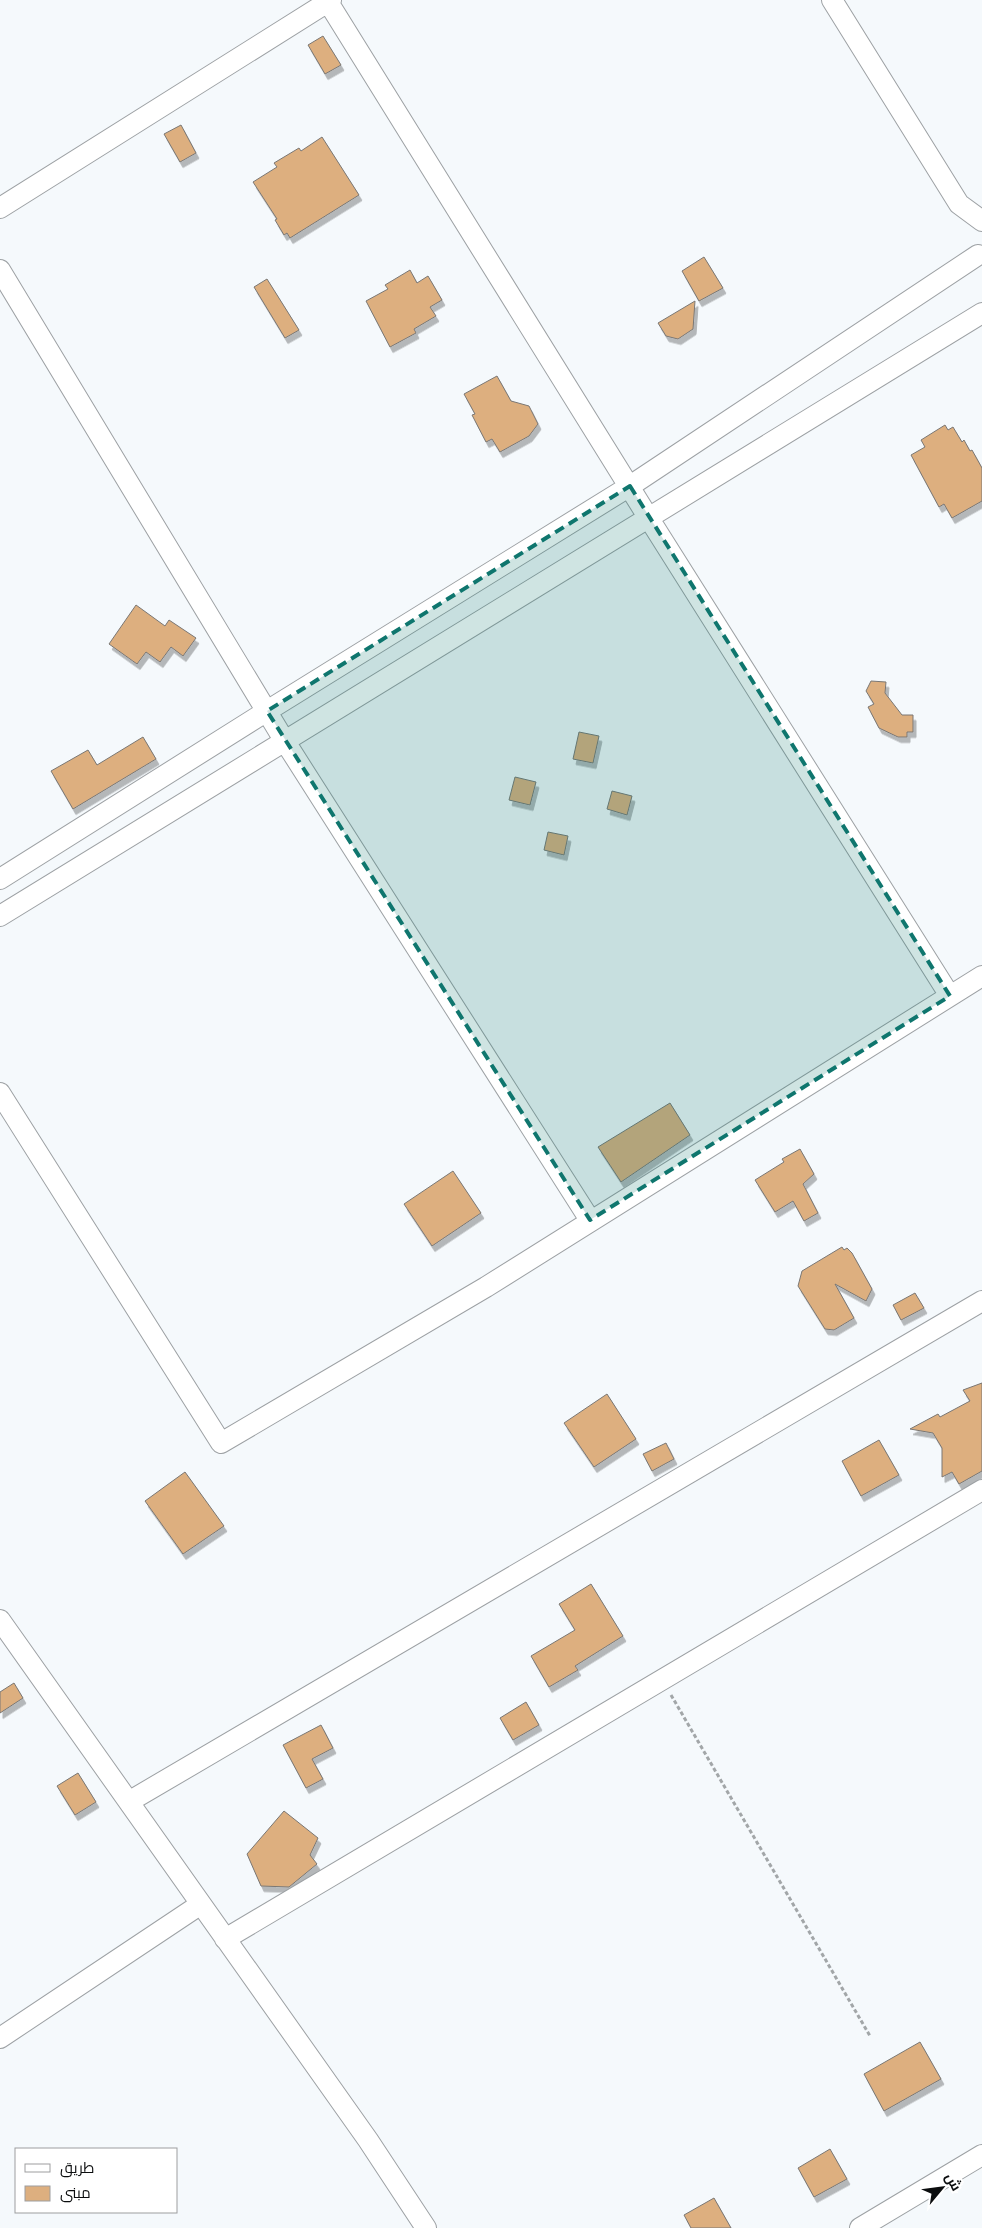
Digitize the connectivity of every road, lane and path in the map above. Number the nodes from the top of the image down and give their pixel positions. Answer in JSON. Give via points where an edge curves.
{"nodes":[{"id":1,"x":832,"y":0,"type":"edge"},
{"id":2,"x":330,"y":1,"type":"edge"},
{"id":3,"x":0,"y":208,"type":"edge"},
{"id":4,"x":982,"y":221,"type":"edge"},
{"id":5,"x":981,"y":256,"type":"edge"},
{"id":6,"x":0,"y":270,"type":"edge"},
{"id":7,"x":982,"y":313,"type":"edge"},
{"id":8,"x":630,"y":486,"type":"junction"},
{"id":9,"x":648,"y":517,"type":"junction"},
{"id":10,"x":267,"y":711,"type":"junction"},
{"id":11,"x":284,"y":740,"type":"junction"},
{"id":12,"x":0,"y":879,"type":"edge"},
{"id":13,"x":0,"y":916,"type":"edge"},
{"id":14,"x":982,"y":976,"type":"edge"},
{"id":15,"x":950,"y":996,"type":"junction"},
{"id":16,"x":0,"y":1093,"type":"edge"},
{"id":17,"x":590,"y":1220,"type":"junction"},
{"id":18,"x":982,"y":1301,"type":"edge"},
{"id":19,"x":982,"y":1490,"type":"edge"},
{"id":20,"x":0,"y":1620,"type":"edge"},
{"id":21,"x":662,"y":1680,"type":"junction"},
{"id":22,"x":130,"y":1801,"type":"junction"},
{"id":23,"x":201,"y":1904,"type":"junction"},
{"id":24,"x":225,"y":1939,"type":"junction"},
{"id":25,"x":870,"y":2036,"type":"dead end"},
{"id":26,"x":0,"y":2038,"type":"edge"},
{"id":27,"x":982,"y":2156,"type":"edge"},
{"id":28,"x":426,"y":2228,"type":"edge"},
{"id":29,"x":860,"y":2228,"type":"edge"}],
"edges":[{"from":1,"to":4,"type":"street","via":[[959,204]]},
{"from":2,"to":3,"type":"street"},
{"from":2,"to":8,"type":"street"},
{"from":5,"to":8,"type":"street"},
{"from":6,"to":10,"type":"street"},
{"from":7,"to":9,"type":"street"},
{"from":8,"to":9,"type":"street"},
{"from":8,"to":10,"type":"street"},
{"from":9,"to":11,"type":"street"},
{"from":9,"to":15,"type":"street"},
{"from":10,"to":11,"type":"street"},
{"from":10,"to":12,"type":"street"},
{"from":11,"to":13,"type":"street"},
{"from":11,"to":17,"type":"street"},
{"from":14,"to":15,"type":"street"},
{"from":15,"to":17,"type":"street"},
{"from":16,"to":17,"type":"street","via":[[221,1444],[486,1287]]},
{"from":18,"to":22,"type":"street"},
{"from":19,"to":21,"type":"street"},
{"from":20,"to":22,"type":"street"},
{"from":21,"to":24,"type":"street"},
{"from":21,"to":25,"type":"path"},
{"from":22,"to":23,"type":"street"},
{"from":23,"to":24,"type":"street"},
{"from":23,"to":26,"type":"street"},
{"from":24,"to":28,"type":"street","via":[[368,2140]]},
{"from":27,"to":29,"type":"street"}]}
